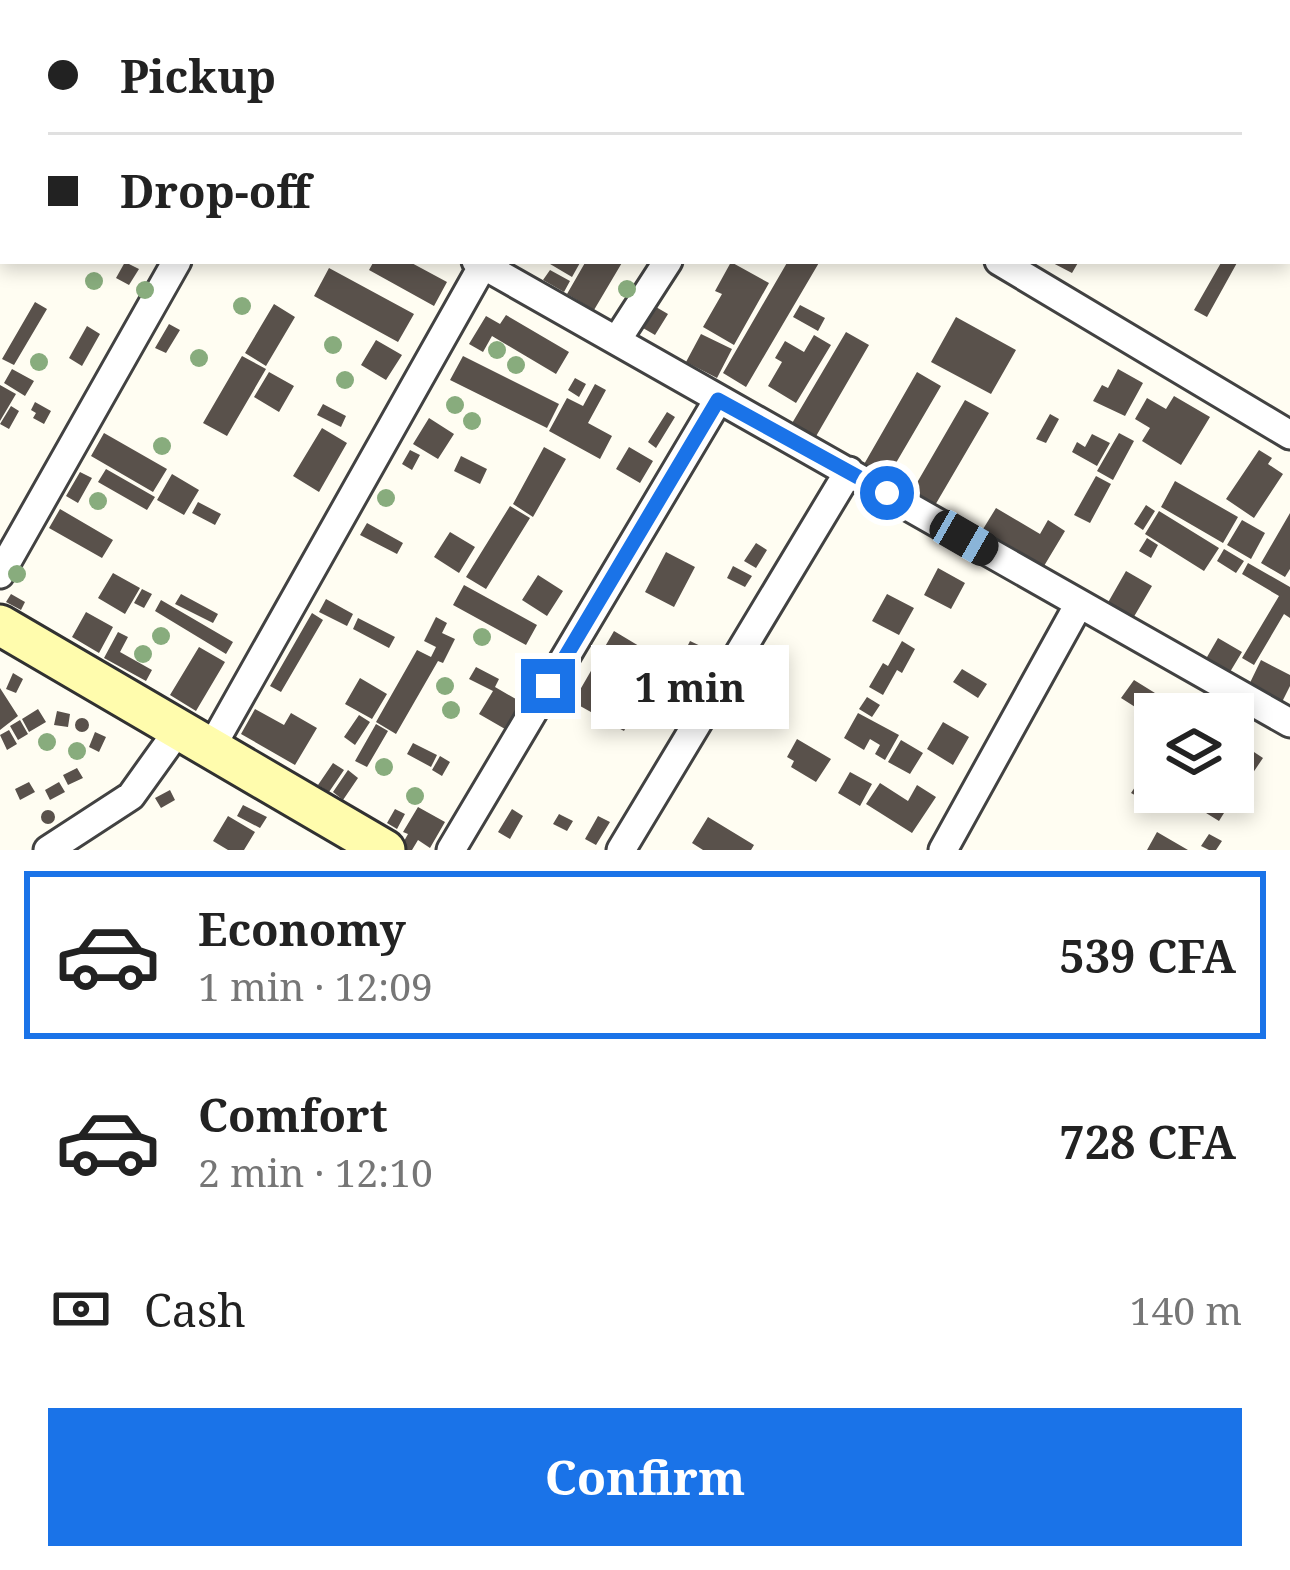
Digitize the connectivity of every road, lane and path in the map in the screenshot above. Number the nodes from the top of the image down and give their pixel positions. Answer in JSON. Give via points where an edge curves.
{"nodes":[{"id":1,"x":175,"y":264,"type":"edge"},
{"id":2,"x":478,"y":264,"type":"edge"},
{"id":3,"x":481,"y":264,"type":"edge"},
{"id":4,"x":666,"y":264,"type":"edge"},
{"id":5,"x":1004,"y":264,"type":"edge"},
{"id":6,"x":617,"y":340,"type":"junction"},
{"id":7,"x":718,"y":400,"type":"junction"},
{"id":8,"x":1290,"y":435,"type":"edge"},
{"id":9,"x":849,"y":470,"type":"junction"},
{"id":10,"x":0,"y":574,"type":"edge"},
{"id":11,"x":1079,"y":604,"type":"junction"},
{"id":12,"x":0,"y":625,"type":"edge"},
{"id":13,"x":1290,"y":723,"type":"edge"},
{"id":14,"x":195,"y":739,"type":"junction"},
{"id":15,"x":48,"y":850,"type":"edge"},
{"id":16,"x":385,"y":850,"type":"edge"},
{"id":17,"x":451,"y":850,"type":"edge"},
{"id":18,"x":621,"y":850,"type":"edge"},
{"id":19,"x":943,"y":850,"type":"edge"}],
"edges":[{"from":1,"to":10,"type":"street"},
{"from":2,"to":14,"type":"street"},
{"from":3,"to":6,"type":"street"},
{"from":4,"to":6,"type":"street"},
{"from":5,"to":8,"type":"street"},
{"from":6,"to":7,"type":"street"},
{"from":7,"to":9,"type":"street"},
{"from":7,"to":17,"type":"street"},
{"from":9,"to":11,"type":"street"},
{"from":9,"to":18,"type":"street"},
{"from":11,"to":13,"type":"street"},
{"from":11,"to":19,"type":"street"},
{"from":12,"to":14,"type":"street"},
{"from":14,"to":15,"type":"street","via":[[131,796]]},
{"from":14,"to":16,"type":"street"}]}
